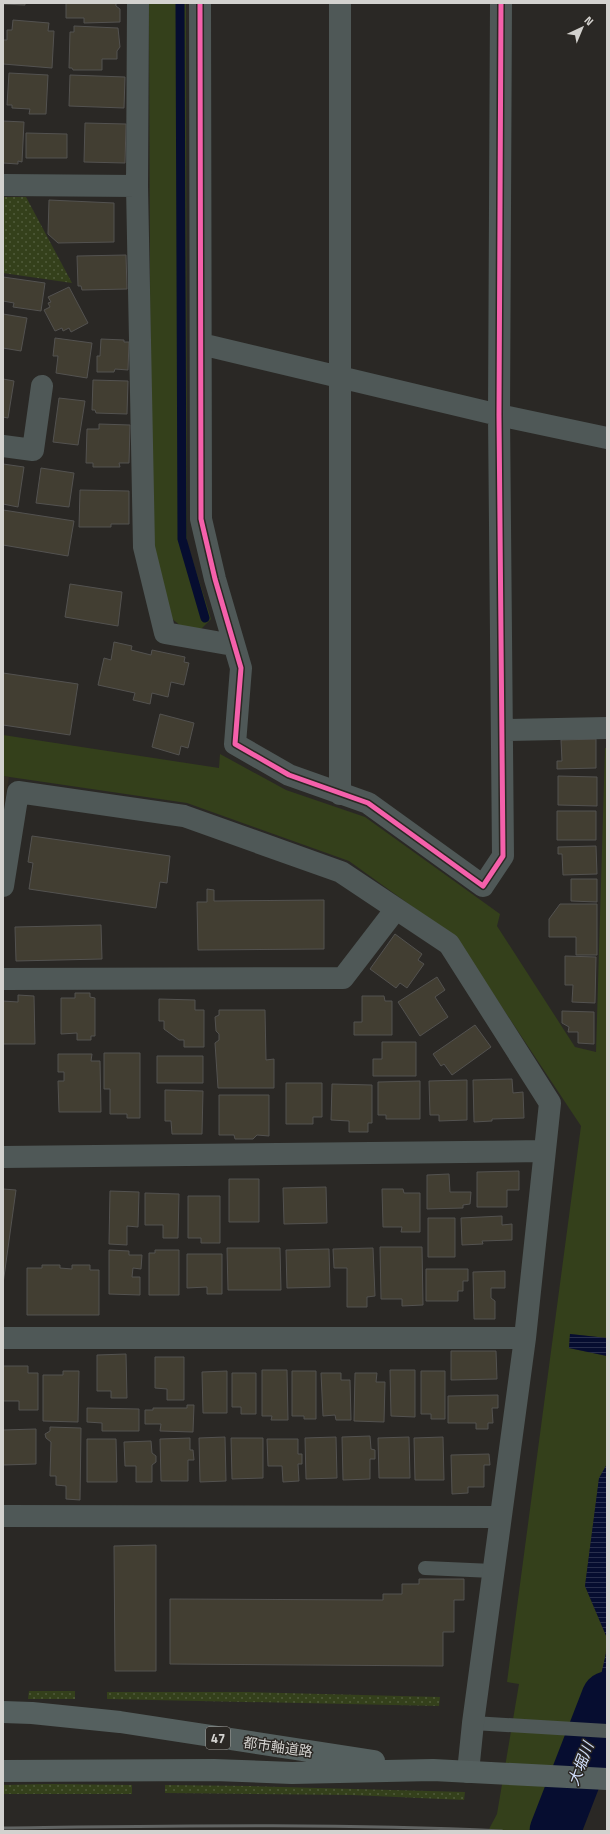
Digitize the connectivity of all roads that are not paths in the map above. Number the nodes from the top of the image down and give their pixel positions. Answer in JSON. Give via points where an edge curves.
{"nodes":[{"id":1,"x":138,"y":3,"type":"edge"},
{"id":2,"x":200,"y":3,"type":"edge"},
{"id":3,"x":340,"y":3,"type":"edge"},
{"id":4,"x":501,"y":3,"type":"edge"},
{"id":5,"x":3,"y":185,"type":"edge"},
{"id":6,"x":137,"y":186,"type":"junction"},
{"id":7,"x":201,"y":344,"type":"junction"},
{"id":8,"x":341,"y":378,"type":"junction"},
{"id":9,"x":42,"y":386,"type":"dead end"},
{"id":10,"x":499,"y":415,"type":"junction"},
{"id":11,"x":607,"y":438,"type":"edge"},
{"id":12,"x":3,"y":446,"type":"edge"},
{"id":13,"x":233,"y":645,"type":"junction"},
{"id":14,"x":607,"y":728,"type":"edge"},
{"id":15,"x":502,"y":730,"type":"junction"},
{"id":16,"x":340,"y":794,"type":"junction"},
{"id":17,"x":3,"y":886,"type":"edge"},
{"id":18,"x":396,"y":909,"type":"junction"},
{"id":19,"x":3,"y":979,"type":"edge"},
{"id":20,"x":544,"y":1151,"type":"junction"},
{"id":21,"x":3,"y":1157,"type":"edge"},
{"id":22,"x":3,"y":1338,"type":"edge"},
{"id":23,"x":525,"y":1338,"type":"junction"},
{"id":24,"x":3,"y":1516,"type":"edge"},
{"id":25,"x":500,"y":1517,"type":"junction"},
{"id":26,"x":425,"y":1568,"type":"dead end"},
{"id":27,"x":493,"y":1572,"type":"junction"},
{"id":28,"x":3,"y":1712,"type":"edge"},
{"id":29,"x":473,"y":1723,"type":"junction"},
{"id":30,"x":607,"y":1731,"type":"edge"},
{"id":31,"x":433,"y":1770,"type":"junction"},
{"id":32,"x":3,"y":1771,"type":"edge"},
{"id":33,"x":468,"y":1772,"type":"junction"},
{"id":34,"x":607,"y":1779,"type":"edge"}],
"edges":[{"from":1,"to":6,"type":"street"},
{"from":2,"to":7,"type":"street"},
{"from":3,"to":8,"type":"street"},
{"from":4,"to":10,"type":"street"},
{"from":5,"to":6,"type":"street"},
{"from":6,"to":13,"type":"street","via":[[144,547],[165,634]]},
{"from":7,"to":8,"type":"street"},
{"from":7,"to":13,"type":"street","via":[[201,519]]},
{"from":8,"to":10,"type":"street"},
{"from":8,"to":16,"type":"street"},
{"from":9,"to":12,"type":"street","via":[[33,450]]},
{"from":10,"to":11,"type":"street"},
{"from":10,"to":15,"type":"street"},
{"from":13,"to":16,"type":"street","via":[[241,668],[235,744],[289,775]]},
{"from":14,"to":15,"type":"street"},
{"from":15,"to":16,"type":"street","via":[[503,856],[483,886],[368,803]]},
{"from":17,"to":18,"type":"street","via":[[18,792],[184,816],[341,872]]},
{"from":18,"to":19,"type":"street","via":[[343,978]]},
{"from":18,"to":20,"type":"street","via":[[449,944],[550,1103]]},
{"from":20,"to":21,"type":"street"},
{"from":20,"to":23,"type":"street"},
{"from":22,"to":23,"type":"street"},
{"from":23,"to":25,"type":"street"},
{"from":24,"to":25,"type":"street"},
{"from":25,"to":27,"type":"street"},
{"from":26,"to":27,"type":"lane"},
{"from":27,"to":29,"type":"street"},
{"from":28,"to":31,"type":"main road","name":"都市軸道路","number":"47","via":[[120,1722]]},
{"from":29,"to":30,"type":"lane"},
{"from":29,"to":33,"type":"street"},
{"from":31,"to":32,"type":"main road","name":"都市軸道路","number":"47","via":[[292,1773],[214,1770]]},
{"from":31,"to":33,"type":"main road","name":"都市軸道路","number":"47"},
{"from":33,"to":34,"type":"main road","name":"都市軸道路","number":"47"}]}
